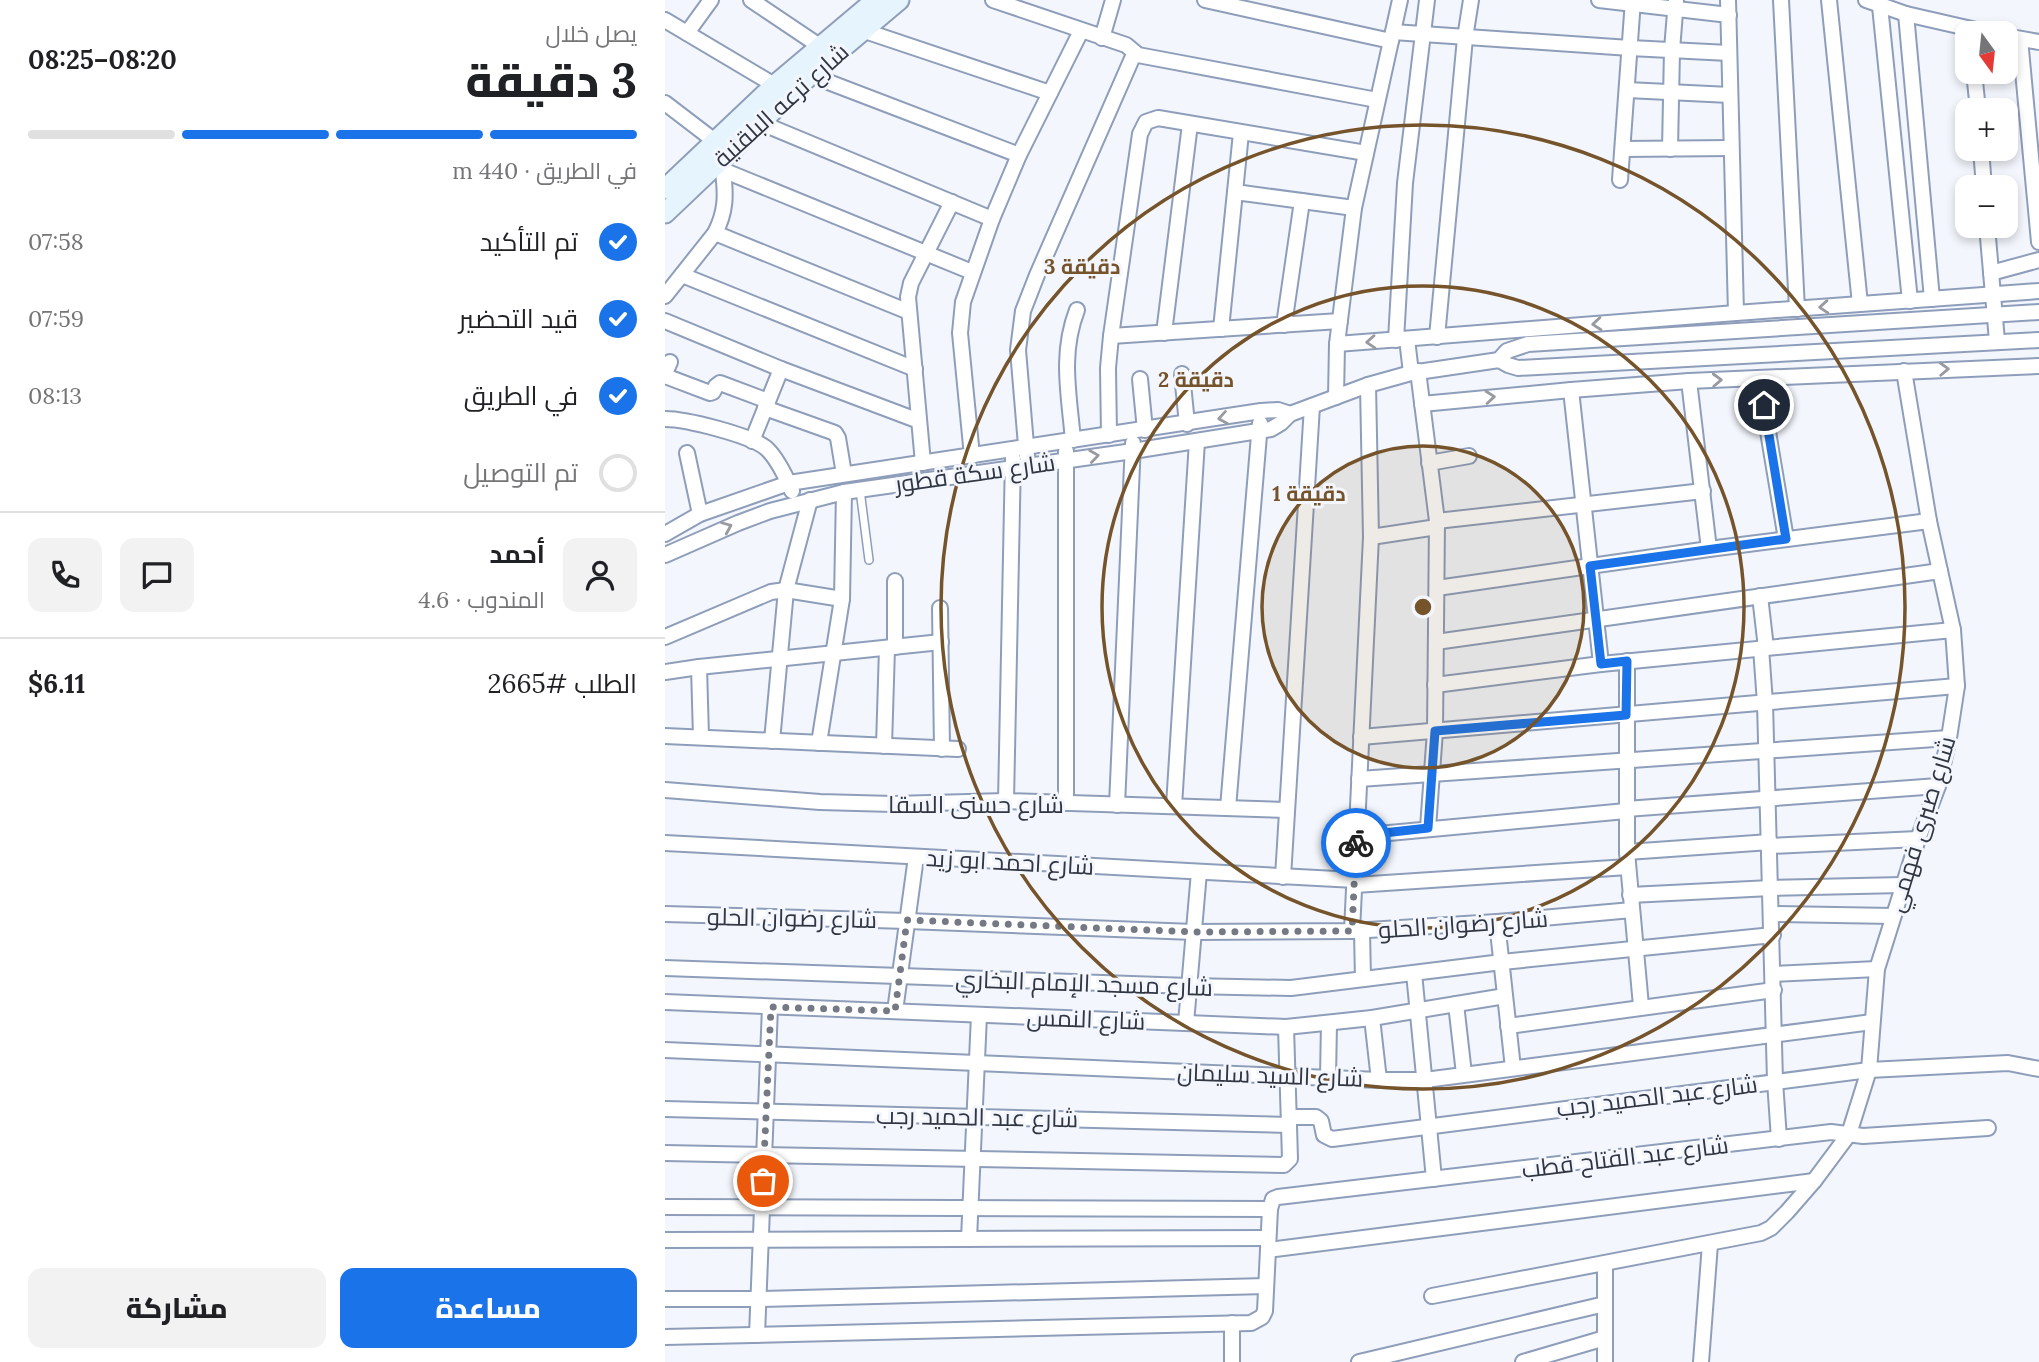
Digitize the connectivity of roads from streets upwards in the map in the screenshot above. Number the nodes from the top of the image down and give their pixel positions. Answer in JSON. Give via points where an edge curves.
{"nodes":[{"id":1,"x":711,"y":0,"type":"edge"},
{"id":2,"x":751,"y":0,"type":"edge"},
{"id":3,"x":899,"y":0,"type":"edge"},
{"id":4,"x":993,"y":0,"type":"edge"},
{"id":5,"x":1114,"y":0,"type":"edge"},
{"id":6,"x":1205,"y":0,"type":"edge"},
{"id":7,"x":1400,"y":0,"type":"edge"},
{"id":8,"x":1427,"y":0,"type":"edge"},
{"id":9,"x":1471,"y":0,"type":"edge"},
{"id":10,"x":1599,"y":0,"type":"edge"},
{"id":11,"x":1728,"y":0,"type":"edge"},
{"id":12,"x":1781,"y":0,"type":"edge"},
{"id":13,"x":1829,"y":0,"type":"edge"},
{"id":14,"x":1915,"y":0,"type":"edge"},
{"id":15,"x":874,"y":1,"type":"edge"},
{"id":16,"x":1633,"y":2,"type":"edge"},
{"id":17,"x":1873,"y":3,"type":"edge"},
{"id":18,"x":1676,"y":5,"type":"edge"},
{"id":19,"x":1729,"y":15,"type":"junction"},
{"id":20,"x":1908,"y":15,"type":"junction"},
{"id":21,"x":665,"y":20,"type":"edge"},
{"id":22,"x":855,"y":28,"type":"junction"},
{"id":23,"x":1955,"y":28,"type":"edge"},
{"id":24,"x":1081,"y":31,"type":"junction"},
{"id":25,"x":687,"y":33,"type":"junction"},
{"id":26,"x":1423,"y":34,"type":"junction"},
{"id":27,"x":1392,"y":36,"type":"junction"},
{"id":28,"x":1103,"y":38,"type":"junction"},
{"id":29,"x":1465,"y":38,"type":"junction"},
{"id":30,"x":2018,"y":39,"type":"edge"},
{"id":31,"x":2039,"y":42,"type":"edge"},
{"id":32,"x":821,"y":47,"type":"junction"},
{"id":33,"x":1630,"y":48,"type":"junction"},
{"id":34,"x":1672,"y":50,"type":"junction"},
{"id":35,"x":1729,"y":53,"type":"junction"},
{"id":36,"x":1135,"y":54,"type":"junction"},
{"id":37,"x":810,"y":75,"type":"junction"},
{"id":38,"x":2018,"y":77,"type":"edge"},
{"id":39,"x":783,"y":90,"type":"junction"},
{"id":40,"x":1627,"y":90,"type":"junction"},
{"id":41,"x":1670,"y":92,"type":"junction"},
{"id":42,"x":1050,"y":93,"type":"junction"},
{"id":43,"x":1730,"y":95,"type":"junction"},
{"id":44,"x":1377,"y":100,"type":"junction"},
{"id":45,"x":665,"y":103,"type":"edge"},
{"id":46,"x":761,"y":122,"type":"junction"},
{"id":47,"x":1191,"y":124,"type":"junction"},
{"id":48,"x":1241,"y":132,"type":"junction"},
{"id":49,"x":716,"y":142,"type":"junction"},
{"id":50,"x":1731,"y":148,"type":"junction"},
{"id":51,"x":1623,"y":149,"type":"junction"},
{"id":52,"x":1670,"y":149,"type":"junction"},
{"id":53,"x":1366,"y":153,"type":"junction"},
{"id":54,"x":1019,"y":155,"type":"junction"},
{"id":55,"x":711,"y":166,"type":"junction"},
{"id":56,"x":1620,"y":180,"type":"dead end"},
{"id":57,"x":1235,"y":192,"type":"junction"},
{"id":58,"x":668,"y":199,"type":"edge"},
{"id":59,"x":1302,"y":201,"type":"junction"},
{"id":60,"x":952,"y":202,"type":"junction"},
{"id":61,"x":1353,"y":208,"type":"junction"},
{"id":62,"x":992,"y":219,"type":"junction"},
{"id":63,"x":715,"y":233,"type":"junction"},
{"id":64,"x":1988,"y":238,"type":"edge"},
{"id":65,"x":2039,"y":242,"type":"edge"},
{"id":66,"x":926,"y":254,"type":"junction"},
{"id":67,"x":2039,"y":260,"type":"edge"},
{"id":68,"x":972,"y":272,"type":"junction"},
{"id":69,"x":1991,"y":273,"type":"junction"},
{"id":70,"x":682,"y":275,"type":"junction"},
{"id":71,"x":2039,"y":291,"type":"edge"},
{"id":72,"x":1993,"y":294,"type":"junction"},
{"id":73,"x":665,"y":296,"type":"edge"},
{"id":74,"x":1932,"y":299,"type":"junction"},
{"id":75,"x":1909,"y":301,"type":"junction"},
{"id":76,"x":1860,"y":304,"type":"junction"},
{"id":77,"x":1797,"y":309,"type":"junction"},
{"id":78,"x":1077,"y":310,"type":"dead end"},
{"id":79,"x":909,"y":312,"type":"junction"},
{"id":80,"x":2039,"y":312,"type":"edge"},
{"id":81,"x":1736,"y":313,"type":"junction"},
{"id":82,"x":1994,"y":315,"type":"junction"},
{"id":83,"x":665,"y":321,"type":"edge"},
{"id":84,"x":1340,"y":321,"type":"junction"},
{"id":85,"x":1284,"y":325,"type":"junction"},
{"id":86,"x":1221,"y":329,"type":"junction"},
{"id":87,"x":1164,"y":333,"type":"junction"},
{"id":88,"x":1111,"y":336,"type":"junction"},
{"id":89,"x":1437,"y":337,"type":"junction"},
{"id":90,"x":1401,"y":340,"type":"junction"},
{"id":91,"x":2039,"y":340,"type":"edge"},
{"id":92,"x":1997,"y":341,"type":"junction"},
{"id":93,"x":1337,"y":344,"type":"junction"},
{"id":94,"x":1499,"y":360,"type":"junction"},
{"id":95,"x":2039,"y":366,"type":"edge"},
{"id":96,"x":781,"y":369,"type":"junction"},
{"id":97,"x":915,"y":369,"type":"junction"},
{"id":98,"x":667,"y":370,"type":"edge"},
{"id":99,"x":1904,"y":371,"type":"junction"},
{"id":100,"x":1415,"y":372,"type":"junction"},
{"id":101,"x":1182,"y":374,"type":"dead end"},
{"id":102,"x":1759,"y":378,"type":"junction"},
{"id":103,"x":1140,"y":379,"type":"dead end"},
{"id":104,"x":1689,"y":381,"type":"junction"},
{"id":105,"x":1368,"y":385,"type":"junction"},
{"id":106,"x":1571,"y":390,"type":"junction"},
{"id":107,"x":1336,"y":397,"type":"junction"},
{"id":108,"x":1422,"y":404,"type":"junction"},
{"id":109,"x":767,"y":405,"type":"junction"},
{"id":110,"x":1312,"y":406,"type":"junction"},
{"id":111,"x":1261,"y":411,"type":"junction"},
{"id":112,"x":1290,"y":414,"type":"junction"},
{"id":113,"x":665,"y":419,"type":"edge"},
{"id":114,"x":919,"y":421,"type":"junction"},
{"id":115,"x":1187,"y":424,"type":"junction"},
{"id":116,"x":1139,"y":430,"type":"junction"},
{"id":117,"x":1259,"y":431,"type":"junction"},
{"id":118,"x":1109,"y":435,"type":"junction"},
{"id":119,"x":752,"y":440,"type":"junction"},
{"id":120,"x":1069,"y":441,"type":"junction"},
{"id":121,"x":1197,"y":441,"type":"junction"},
{"id":122,"x":1019,"y":449,"type":"junction"},
{"id":123,"x":1133,"y":451,"type":"junction"},
{"id":124,"x":687,"y":453,"type":"dead end"},
{"id":125,"x":972,"y":456,"type":"junction"},
{"id":126,"x":1469,"y":456,"type":"dead end"},
{"id":127,"x":1066,"y":460,"type":"junction"},
{"id":128,"x":923,"y":463,"type":"junction"},
{"id":129,"x":1429,"y":463,"type":"junction"},
{"id":130,"x":1021,"y":466,"type":"junction"},
{"id":131,"x":844,"y":474,"type":"junction"},
{"id":132,"x":789,"y":483,"type":"junction"},
{"id":133,"x":1703,"y":491,"type":"junction"},
{"id":134,"x":844,"y":492,"type":"junction"},
{"id":135,"x":803,"y":501,"type":"junction"},
{"id":136,"x":1583,"y":504,"type":"junction"},
{"id":137,"x":700,"y":514,"type":"junction"},
{"id":138,"x":1929,"y":521,"type":"junction"},
{"id":139,"x":1437,"y":524,"type":"junction"},
{"id":140,"x":665,"y":534,"type":"edge"},
{"id":141,"x":1371,"y":537,"type":"junction"},
{"id":142,"x":1786,"y":539,"type":"junction"},
{"id":143,"x":1710,"y":549,"type":"junction"},
{"id":144,"x":665,"y":555,"type":"edge"},
{"id":145,"x":1590,"y":566,"type":"junction"},
{"id":146,"x":1940,"y":571,"type":"junction"},
{"id":147,"x":895,"y":581,"type":"dead end"},
{"id":148,"x":1437,"y":588,"type":"junction"},
{"id":149,"x":786,"y":590,"type":"junction"},
{"id":150,"x":1760,"y":596,"type":"junction"},
{"id":151,"x":842,"y":599,"type":"junction"},
{"id":152,"x":940,"y":608,"type":"dead end"},
{"id":153,"x":1596,"y":619,"type":"junction"},
{"id":154,"x":1953,"y":630,"type":"junction"},
{"id":155,"x":665,"y":637,"type":"edge"},
{"id":156,"x":941,"y":642,"type":"junction"},
{"id":157,"x":1436,"y":642,"type":"junction"},
{"id":158,"x":891,"y":647,"type":"junction"},
{"id":159,"x":1764,"y":648,"type":"junction"},
{"id":160,"x":834,"y":653,"type":"junction"},
{"id":161,"x":781,"y":659,"type":"junction"},
{"id":162,"x":1627,"y":661,"type":"junction"},
{"id":163,"x":1601,"y":664,"type":"junction"},
{"id":164,"x":699,"y":667,"type":"junction"},
{"id":165,"x":665,"y":672,"type":"edge"},
{"id":166,"x":1435,"y":685,"type":"junction"},
{"id":167,"x":1957,"y":687,"type":"junction"},
{"id":168,"x":1765,"y":703,"type":"junction"},
{"id":169,"x":1626,"y":715,"type":"junction"},
{"id":170,"x":1435,"y":731,"type":"junction"},
{"id":171,"x":665,"y":736,"type":"edge"},
{"id":172,"x":701,"y":737,"type":"junction"},
{"id":173,"x":1361,"y":737,"type":"junction"},
{"id":174,"x":1949,"y":738,"type":"junction"},
{"id":175,"x":772,"y":741,"type":"junction"},
{"id":176,"x":819,"y":743,"type":"junction"},
{"id":177,"x":884,"y":746,"type":"junction"},
{"id":178,"x":942,"y":748,"type":"junction"},
{"id":179,"x":958,"y":749,"type":"dead end"},
{"id":180,"x":1767,"y":750,"type":"junction"},
{"id":181,"x":1626,"y":760,"type":"junction"},
{"id":182,"x":1432,"y":774,"type":"junction"},
{"id":183,"x":1359,"y":779,"type":"junction"},
{"id":184,"x":1938,"y":786,"type":"junction"},
{"id":185,"x":665,"y":790,"type":"edge"},
{"id":186,"x":1768,"y":799,"type":"junction"},
{"id":187,"x":1006,"y":801,"type":"junction"},
{"id":188,"x":1066,"y":803,"type":"junction"},
{"id":189,"x":1117,"y":805,"type":"junction"},
{"id":190,"x":1174,"y":806,"type":"junction"},
{"id":191,"x":1228,"y":808,"type":"junction"},
{"id":192,"x":1287,"y":810,"type":"junction"},
{"id":193,"x":1626,"y":810,"type":"junction"},
{"id":194,"x":1428,"y":828,"type":"junction"},
{"id":195,"x":1357,"y":836,"type":"junction"},
{"id":196,"x":1918,"y":839,"type":"junction"},
{"id":197,"x":665,"y":844,"type":"edge"},
{"id":198,"x":1770,"y":844,"type":"junction"},
{"id":199,"x":916,"y":857,"type":"junction"},
{"id":200,"x":1628,"y":860,"type":"junction"},
{"id":201,"x":1199,"y":872,"type":"junction"},
{"id":202,"x":1283,"y":877,"type":"junction"},
{"id":203,"x":1355,"y":883,"type":"junction"},
{"id":204,"x":1903,"y":885,"type":"junction"},
{"id":205,"x":1771,"y":888,"type":"junction"},
{"id":206,"x":1630,"y":895,"type":"junction"},
{"id":207,"x":1632,"y":910,"type":"junction"},
{"id":208,"x":665,"y":914,"type":"edge"},
{"id":209,"x":1772,"y":914,"type":"junction"},
{"id":210,"x":1893,"y":916,"type":"junction"},
{"id":211,"x":907,"y":920,"type":"junction"},
{"id":212,"x":1497,"y":922,"type":"junction"},
{"id":213,"x":1357,"y":931,"type":"junction"},
{"id":214,"x":1194,"y":932,"type":"junction"},
{"id":215,"x":1773,"y":935,"type":"junction"},
{"id":216,"x":1636,"y":948,"type":"junction"},
{"id":217,"x":1502,"y":962,"type":"junction"},
{"id":218,"x":665,"y":968,"type":"edge"},
{"id":219,"x":1877,"y":969,"type":"junction"},
{"id":220,"x":1414,"y":973,"type":"junction"},
{"id":221,"x":1773,"y":974,"type":"junction"},
{"id":222,"x":899,"y":977,"type":"junction"},
{"id":223,"x":1363,"y":979,"type":"junction"},
{"id":224,"x":1189,"y":986,"type":"junction"},
{"id":225,"x":1774,"y":990,"type":"junction"},
{"id":226,"x":1505,"y":996,"type":"junction"},
{"id":227,"x":665,"y":1002,"type":"edge"},
{"id":228,"x":1456,"y":1004,"type":"junction"},
{"id":229,"x":1641,"y":1006,"type":"junction"},
{"id":230,"x":771,"y":1007,"type":"junction"},
{"id":231,"x":1418,"y":1010,"type":"junction"},
{"id":232,"x":895,"y":1011,"type":"junction"},
{"id":233,"x":979,"y":1015,"type":"junction"},
{"id":234,"x":1373,"y":1018,"type":"junction"},
{"id":235,"x":1872,"y":1022,"type":"junction"},
{"id":236,"x":1186,"y":1023,"type":"junction"},
{"id":237,"x":1329,"y":1023,"type":"junction"},
{"id":238,"x":1509,"y":1026,"type":"junction"},
{"id":239,"x":1286,"y":1027,"type":"junction"},
{"id":240,"x":1775,"y":1034,"type":"junction"},
{"id":241,"x":665,"y":1050,"type":"edge"},
{"id":242,"x":768,"y":1055,"type":"junction"},
{"id":243,"x":977,"y":1063,"type":"junction"},
{"id":244,"x":1513,"y":1068,"type":"junction"},
{"id":245,"x":2039,"y":1069,"type":"edge"},
{"id":246,"x":1869,"y":1070,"type":"junction"},
{"id":247,"x":1464,"y":1074,"type":"junction"},
{"id":248,"x":1288,"y":1075,"type":"junction"},
{"id":249,"x":1328,"y":1077,"type":"junction"},
{"id":250,"x":1379,"y":1080,"type":"junction"},
{"id":251,"x":1425,"y":1080,"type":"junction"},
{"id":252,"x":1775,"y":1081,"type":"junction"},
{"id":253,"x":665,"y":1110,"type":"edge"},
{"id":254,"x":766,"y":1112,"type":"junction"},
{"id":255,"x":974,"y":1117,"type":"junction"},
{"id":256,"x":1289,"y":1121,"type":"junction"},
{"id":257,"x":1429,"y":1126,"type":"junction"},
{"id":258,"x":1988,"y":1128,"type":"dead end"},
{"id":259,"x":1849,"y":1134,"type":"junction"},
{"id":260,"x":1779,"y":1139,"type":"junction"},
{"id":261,"x":665,"y":1153,"type":"edge"},
{"id":262,"x":764,"y":1155,"type":"junction"},
{"id":263,"x":973,"y":1159,"type":"junction"},
{"id":264,"x":1434,"y":1179,"type":"junction"},
{"id":265,"x":1814,"y":1181,"type":"junction"},
{"id":266,"x":665,"y":1207,"type":"edge"},
{"id":267,"x":762,"y":1207,"type":"junction"},
{"id":268,"x":971,"y":1208,"type":"junction"},
{"id":269,"x":1269,"y":1209,"type":"junction"},
{"id":270,"x":969,"y":1239,"type":"junction"},
{"id":271,"x":665,"y":1240,"type":"edge"},
{"id":272,"x":761,"y":1240,"type":"junction"},
{"id":273,"x":1268,"y":1244,"type":"junction"},
{"id":274,"x":1710,"y":1244,"type":"junction"},
{"id":275,"x":1605,"y":1264,"type":"junction"},
{"id":276,"x":1266,"y":1286,"type":"junction"},
{"id":277,"x":1432,"y":1296,"type":"dead end"},
{"id":278,"x":665,"y":1299,"type":"edge"},
{"id":279,"x":758,"y":1299,"type":"junction"},
{"id":280,"x":1605,"y":1304,"type":"junction"},
{"id":281,"x":1232,"y":1323,"type":"junction"},
{"id":282,"x":757,"y":1335,"type":"junction"},
{"id":283,"x":665,"y":1337,"type":"edge"},
{"id":284,"x":1605,"y":1338,"type":"junction"},
{"id":285,"x":1232,"y":1362,"type":"edge"},
{"id":286,"x":1359,"y":1362,"type":"edge"},
{"id":287,"x":1523,"y":1362,"type":"edge"},
{"id":288,"x":1605,"y":1362,"type":"edge"},
{"id":289,"x":1702,"y":1362,"type":"edge"}],
"edges":[{"from":1,"to":25,"type":"street"},
{"from":2,"to":32,"type":"street"},
{"from":3,"to":22,"type":"street","name":"شارع ترعه البلقنية"},
{"from":4,"to":24,"type":"street"},
{"from":5,"to":28,"type":"street"},
{"from":6,"to":27,"type":"street"},
{"from":7,"to":27,"type":"street"},
{"from":8,"to":26,"type":"street"},
{"from":9,"to":29,"type":"street"},
{"from":10,"to":16,"type":"street"},
{"from":11,"to":19,"type":"street"},
{"from":12,"to":77,"type":"street"},
{"from":13,"to":76,"type":"street"},
{"from":14,"to":20,"type":"street"},
{"from":15,"to":22,"type":"street","name":"شارع ترعه البلقنية"},
{"from":16,"to":18,"type":"street"},
{"from":16,"to":33,"type":"street"},
{"from":17,"to":20,"type":"street"},
{"from":17,"to":75,"type":"street"},
{"from":18,"to":19,"type":"street"},
{"from":18,"to":34,"type":"street"},
{"from":19,"to":35,"type":"street"},
{"from":20,"to":23,"type":"street"},
{"from":20,"to":74,"type":"street"},
{"from":21,"to":25,"type":"street"},
{"from":22,"to":32,"type":"street","name":"شارع ترعه البلقنية"},
{"from":22,"to":37,"type":"street","name":"شارع ترعه البلقنية"},
{"from":22,"to":42,"type":"street"},
{"from":24,"to":28,"type":"street"},
{"from":24,"to":42,"type":"street"},
{"from":25,"to":39,"type":"street"},
{"from":26,"to":27,"type":"street"},
{"from":26,"to":29,"type":"street"},
{"from":26,"to":90,"type":"street","via":[[1404,196]]},
{"from":27,"to":44,"type":"street"},
{"from":28,"to":36,"type":"street","via":[[1126,45]]},
{"from":29,"to":33,"type":"street"},
{"from":29,"to":89,"type":"street"},
{"from":30,"to":31,"type":"street"},
{"from":32,"to":39,"type":"street","name":"شارع ترعه البلقنية"},
{"from":33,"to":34,"type":"street"},
{"from":33,"to":40,"type":"street"},
{"from":34,"to":35,"type":"street"},
{"from":34,"to":41,"type":"street"},
{"from":35,"to":43,"type":"street"},
{"from":36,"to":44,"type":"street"},
{"from":36,"to":122,"type":"street","via":[[1023,312],[1018,350]]},
{"from":37,"to":39,"type":"street","name":"شارع ترعه البلقنية"},
{"from":37,"to":54,"type":"street"},
{"from":38,"to":65,"type":"street"},
{"from":39,"to":46,"type":"street","name":"شارع ترعه البلقنية"},
{"from":39,"to":49,"type":"street","name":"شارع ترعه البلقنية"},
{"from":40,"to":41,"type":"street"},
{"from":40,"to":51,"type":"street"},
{"from":41,"to":43,"type":"street"},
{"from":41,"to":52,"type":"street"},
{"from":42,"to":54,"type":"street"},
{"from":43,"to":50,"type":"street"},
{"from":44,"to":53,"type":"street"},
{"from":45,"to":49,"type":"street"},
{"from":46,"to":55,"type":"street","name":"شارع ترعه البلقنية"},
{"from":46,"to":60,"type":"street"},
{"from":47,"to":48,"type":"street"},
{"from":47,"to":87,"type":"street"},
{"from":47,"to":88,"type":"street","via":[[1158,118],[1146,122],[1140,134]]},
{"from":48,"to":53,"type":"street"},
{"from":48,"to":57,"type":"street"},
{"from":49,"to":55,"type":"street","name":"شارع ترعه البلقنية"},
{"from":50,"to":52,"type":"street"},
{"from":50,"to":81,"type":"street"},
{"from":51,"to":52,"type":"street"},
{"from":51,"to":56,"type":"street"},
{"from":53,"to":61,"type":"street"},
{"from":54,"to":62,"type":"street"},
{"from":55,"to":58,"type":"street","name":"شارع ترعه البلقنية"},
{"from":55,"to":63,"type":"street","via":[[726,199]]},
{"from":55,"to":66,"type":"street"},
{"from":57,"to":59,"type":"street"},
{"from":57,"to":86,"type":"street"},
{"from":59,"to":61,"type":"street"},
{"from":59,"to":85,"type":"street"},
{"from":60,"to":62,"type":"street"},
{"from":60,"to":66,"type":"street"},
{"from":61,"to":84,"type":"street"},
{"from":62,"to":68,"type":"street"},
{"from":63,"to":70,"type":"street"},
{"from":63,"to":79,"type":"street"},
{"from":64,"to":69,"type":"street"},
{"from":66,"to":68,"type":"street"},
{"from":66,"to":79,"type":"street","via":[[909,290]]},
{"from":67,"to":69,"type":"street"},
{"from":68,"to":125,"type":"street","via":[[960,326]]},
{"from":69,"to":72,"type":"street"},
{"from":70,"to":73,"type":"street"},
{"from":70,"to":97,"type":"street"},
{"from":71,"to":72,"type":"street"},
{"from":72,"to":74,"type":"street"},
{"from":72,"to":82,"type":"street"},
{"from":74,"to":75,"type":"street"},
{"from":75,"to":76,"type":"street"},
{"from":76,"to":77,"type":"street","one_way":true},
{"from":77,"to":81,"type":"street"},
{"from":78,"to":120,"type":"street","via":[[1066,349]]},
{"from":79,"to":97,"type":"street"},
{"from":80,"to":82,"type":"street","name":"شارع سكة قطور"},
{"from":81,"to":89,"type":"street","one_way":true},
{"from":82,"to":92,"type":"street"},
{"from":82,"to":94,"type":"street","name":"شارع سكة قطور","via":[[1528,344],[1507,351]]},
{"from":83,"to":96,"type":"street"},
{"from":84,"to":85,"type":"street"},
{"from":84,"to":93,"type":"street"},
{"from":85,"to":86,"type":"street"},
{"from":86,"to":87,"type":"street"},
{"from":87,"to":88,"type":"street"},
{"from":88,"to":118,"type":"street"},
{"from":89,"to":90,"type":"street"},
{"from":90,"to":93,"type":"street","one_way":true},
{"from":90,"to":100,"type":"street"},
{"from":91,"to":92,"type":"street","name":"شارع سكة قطور"},
{"from":92,"to":94,"type":"street","name":"شارع سكة قطور","via":[[1529,368]]},
{"from":93,"to":107,"type":"street"},
{"from":94,"to":100,"type":"street","name":"شارع سكة قطور"},
{"from":99,"to":95,"type":"street","one_way":true},
{"from":96,"to":109,"type":"street"},
{"from":96,"to":114,"type":"street"},
{"from":97,"to":114,"type":"street"},
{"from":98,"to":109,"type":"street","via":[[710,393],[722,384]]},
{"from":99,"to":102,"type":"street"},
{"from":99,"to":138,"type":"street","name":"شارع صبرى فهمي"},
{"from":100,"to":105,"type":"street","name":"شارع سكة قطور"},
{"from":100,"to":108,"type":"street"},
{"from":101,"to":115,"type":"street"},
{"from":104,"to":102,"type":"street","one_way":true},
{"from":102,"to":142,"type":"street"},
{"from":103,"to":116,"type":"street"},
{"from":104,"to":106,"type":"street"},
{"from":104,"to":133,"type":"street"},
{"from":105,"to":107,"type":"street","name":"شارع سكة قطور"},
{"from":105,"to":141,"type":"street"},
{"from":108,"to":106,"type":"street","one_way":true},
{"from":106,"to":136,"type":"street"},
{"from":107,"to":110,"type":"street","name":"شارع سكة قطور"},
{"from":108,"to":129,"type":"street"},
{"from":109,"to":119,"type":"street"},
{"from":109,"to":131,"type":"street","via":[[835,433]]},
{"from":110,"to":112,"type":"street","name":"شارع سكة قطور"},
{"from":110,"to":192,"type":"street"},
{"from":111,"to":112,"type":"street","name":"شارع سكة قطور"},
{"from":111,"to":115,"type":"street","name":"شارع سكة قطور","one_way":true},
{"from":111,"to":117,"type":"street"},
{"from":112,"to":117,"type":"street","name":"شارع سكة قطور","via":[[1271,429]]},
{"from":113,"to":119,"type":"street"},
{"from":114,"to":128,"type":"street"},
{"from":115,"to":116,"type":"street","name":"شارع سكة قطور"},
{"from":116,"to":118,"type":"street","name":"شارع سكة قطور"},
{"from":116,"to":123,"type":"street"},
{"from":117,"to":121,"type":"street","name":"شارع سكة قطور"},
{"from":117,"to":191,"type":"street"},
{"from":118,"to":120,"type":"street","name":"شارع سكة قطور"},
{"from":119,"to":132,"type":"street","via":[[769,451]]},
{"from":120,"to":122,"type":"street","name":"شارع سكة قطور"},
{"from":120,"to":127,"type":"street"},
{"from":121,"to":123,"type":"street","name":"شارع سكة قطور"},
{"from":121,"to":190,"type":"street"},
{"from":122,"to":125,"type":"street","name":"شارع سكة قطور"},
{"from":122,"to":130,"type":"street"},
{"from":127,"to":123,"type":"street","name":"شارع سكة قطور","one_way":true},
{"from":123,"to":189,"type":"street"},
{"from":124,"to":137,"type":"street"},
{"from":125,"to":128,"type":"street","name":"شارع سكة قطور"},
{"from":126,"to":129,"type":"street"},
{"from":127,"to":130,"type":"street","name":"شارع سكة قطور"},
{"from":127,"to":188,"type":"street"},
{"from":128,"to":131,"type":"street","name":"شارع سكة قطور"},
{"from":129,"to":139,"type":"street"},
{"from":130,"to":134,"type":"street","name":"شارع سكة قطور"},
{"from":130,"to":187,"type":"street"},
{"from":131,"to":132,"type":"street","name":"شارع سكة قطور"},
{"from":132,"to":135,"type":"street"},
{"from":132,"to":137,"type":"street","name":"شارع سكة قطور"},
{"from":133,"to":136,"type":"street"},
{"from":133,"to":143,"type":"street"},
{"from":134,"to":135,"type":"street","name":"شارع سكة قطور"},
{"from":134,"to":151,"type":"street"},
{"from":144,"to":135,"type":"street","name":"شارع سكة قطور","one_way":true},
{"from":135,"to":149,"type":"street"},
{"from":136,"to":139,"type":"street"},
{"from":136,"to":145,"type":"street"},
{"from":137,"to":140,"type":"street","name":"شارع سكة قطور"},
{"from":138,"to":142,"type":"street"},
{"from":138,"to":146,"type":"street","name":"شارع صبرى فهمي"},
{"from":139,"to":141,"type":"street"},
{"from":139,"to":148,"type":"street"},
{"from":141,"to":173,"type":"street"},
{"from":142,"to":143,"type":"street"},
{"from":143,"to":145,"type":"street"},
{"from":145,"to":148,"type":"street"},
{"from":145,"to":153,"type":"street"},
{"from":146,"to":150,"type":"street"},
{"from":146,"to":154,"type":"street","name":"شارع صبرى فهمي"},
{"from":147,"to":158,"type":"street"},
{"from":148,"to":157,"type":"street"},
{"from":149,"to":151,"type":"street"},
{"from":149,"to":155,"type":"street","via":[[771,592]]},
{"from":149,"to":161,"type":"street"},
{"from":150,"to":153,"type":"street"},
{"from":150,"to":159,"type":"street"},
{"from":151,"to":160,"type":"street"},
{"from":152,"to":156,"type":"street"},
{"from":153,"to":157,"type":"street"},
{"from":153,"to":163,"type":"street"},
{"from":154,"to":159,"type":"street"},
{"from":154,"to":167,"type":"street","name":"شارع صبرى فهمي"},
{"from":156,"to":158,"type":"street"},
{"from":156,"to":178,"type":"street"},
{"from":157,"to":166,"type":"street"},
{"from":158,"to":160,"type":"street"},
{"from":158,"to":177,"type":"street"},
{"from":159,"to":162,"type":"street"},
{"from":159,"to":168,"type":"street"},
{"from":160,"to":161,"type":"street"},
{"from":160,"to":176,"type":"street"},
{"from":161,"to":164,"type":"street"},
{"from":161,"to":175,"type":"street"},
{"from":162,"to":163,"type":"street"},
{"from":162,"to":169,"type":"street"},
{"from":163,"to":166,"type":"street"},
{"from":164,"to":165,"type":"street"},
{"from":164,"to":172,"type":"street"},
{"from":166,"to":170,"type":"street"},
{"from":167,"to":168,"type":"street"},
{"from":167,"to":174,"type":"street","name":"شارع صبرى فهمي"},
{"from":168,"to":169,"type":"street"},
{"from":168,"to":180,"type":"street"},
{"from":169,"to":170,"type":"street"},
{"from":169,"to":181,"type":"street"},
{"from":170,"to":173,"type":"street"},
{"from":170,"to":182,"type":"street"},
{"from":171,"to":172,"type":"street"},
{"from":172,"to":175,"type":"street"},
{"from":173,"to":183,"type":"street"},
{"from":174,"to":180,"type":"street"},
{"from":174,"to":184,"type":"street","name":"شارع صبرى فهمي"},
{"from":175,"to":176,"type":"street"},
{"from":176,"to":177,"type":"street"},
{"from":177,"to":178,"type":"street"},
{"from":178,"to":179,"type":"street"},
{"from":180,"to":181,"type":"street"},
{"from":180,"to":186,"type":"street"},
{"from":181,"to":182,"type":"street"},
{"from":181,"to":193,"type":"street"},
{"from":182,"to":183,"type":"street"},
{"from":182,"to":194,"type":"street"},
{"from":183,"to":195,"type":"street"},
{"from":184,"to":186,"type":"street"},
{"from":184,"to":196,"type":"street","name":"شارع صبرى فهمي"},
{"from":185,"to":187,"type":"street","name":"شارع حسنى السقا","via":[[820,802]]},
{"from":186,"to":193,"type":"street"},
{"from":186,"to":198,"type":"street"},
{"from":187,"to":188,"type":"street","name":"شارع حسنى السقا"},
{"from":188,"to":189,"type":"street","name":"شارع حسنى السقا"},
{"from":189,"to":190,"type":"street","name":"شارع حسنى السقا"},
{"from":190,"to":191,"type":"street","name":"شارع حسنى السقا"},
{"from":191,"to":192,"type":"street","name":"شارع حسنى السقا"},
{"from":192,"to":202,"type":"street"},
{"from":193,"to":194,"type":"street"},
{"from":193,"to":200,"type":"street"},
{"from":194,"to":195,"type":"street"},
{"from":195,"to":203,"type":"street"},
{"from":196,"to":198,"type":"street","name":"شارع احمد ابو زيد"},
{"from":196,"to":204,"type":"street","name":"شارع صبرى فهمي"},
{"from":197,"to":199,"type":"street","name":"شارع احمد ابو زيد"},
{"from":198,"to":200,"type":"street","name":"شارع احمد ابو زيد"},
{"from":198,"to":205,"type":"street"},
{"from":199,"to":201,"type":"street","name":"شارع احمد ابو زيد"},
{"from":199,"to":211,"type":"street"},
{"from":200,"to":203,"type":"street","name":"شارع احمد ابو زيد"},
{"from":200,"to":206,"type":"street"},
{"from":201,"to":202,"type":"street","name":"شارع احمد ابو زيد"},
{"from":201,"to":214,"type":"street"},
{"from":202,"to":203,"type":"street","name":"شارع احمد ابو زيد"},
{"from":203,"to":213,"type":"street"},
{"from":204,"to":205,"type":"street"},
{"from":204,"to":210,"type":"street","name":"شارع صبرى فهمي"},
{"from":205,"to":206,"type":"street"},
{"from":205,"to":209,"type":"street"},
{"from":206,"to":207,"type":"street"},
{"from":207,"to":212,"type":"street","name":"شارع رضوان الحلو"},
{"from":207,"to":216,"type":"street"},
{"from":208,"to":211,"type":"street","name":"شارع رضوان الحلو"},
{"from":209,"to":210,"type":"street"},
{"from":209,"to":215,"type":"street"},
{"from":210,"to":219,"type":"street","name":"شارع صبرى فهمي"},
{"from":211,"to":214,"type":"street","name":"شارع رضوان الحلو"},
{"from":211,"to":222,"type":"street"},
{"from":212,"to":213,"type":"street","name":"شارع رضوان الحلو"},
{"from":212,"to":217,"type":"street"},
{"from":213,"to":214,"type":"street","name":"شارع رضوان الحلو"},
{"from":213,"to":223,"type":"street"},
{"from":214,"to":224,"type":"street"},
{"from":215,"to":216,"type":"street","name":"شارع مسجد الإمام البخاري"},
{"from":215,"to":221,"type":"street"},
{"from":216,"to":217,"type":"street","name":"شارع مسجد الإمام البخاري"},
{"from":216,"to":229,"type":"street"},
{"from":217,"to":220,"type":"street","name":"شارع مسجد الإمام البخاري"},
{"from":217,"to":226,"type":"street"},
{"from":218,"to":222,"type":"street","name":"شارع مسجد الإمام البخاري"},
{"from":219,"to":221,"type":"street"},
{"from":219,"to":235,"type":"street","name":"شارع صبرى فهمي"},
{"from":220,"to":223,"type":"street","name":"شارع مسجد الإمام البخاري"},
{"from":220,"to":231,"type":"street"},
{"from":221,"to":225,"type":"street"},
{"from":222,"to":224,"type":"street","name":"شارع مسجد الإمام البخاري"},
{"from":222,"to":232,"type":"street"},
{"from":223,"to":224,"type":"street","name":"شارع مسجد الإمام البخاري","via":[[1291,988]]},
{"from":224,"to":236,"type":"street"},
{"from":225,"to":229,"type":"street"},
{"from":225,"to":240,"type":"street"},
{"from":226,"to":228,"type":"street","name":"شارع النمس"},
{"from":226,"to":238,"type":"street"},
{"from":227,"to":230,"type":"street","name":"شارع النمس"},
{"from":228,"to":231,"type":"street","name":"شارع النمس"},
{"from":228,"to":247,"type":"street"},
{"from":229,"to":238,"type":"street"},
{"from":230,"to":232,"type":"street","name":"شارع النمس"},
{"from":230,"to":242,"type":"street"},
{"from":231,"to":234,"type":"street","name":"شارع النمس"},
{"from":231,"to":251,"type":"street"},
{"from":232,"to":233,"type":"street","name":"شارع النمس"},
{"from":233,"to":236,"type":"street","name":"شارع النمس"},
{"from":233,"to":243,"type":"street"},
{"from":234,"to":237,"type":"street","name":"شارع النمس"},
{"from":234,"to":250,"type":"street"},
{"from":235,"to":240,"type":"street","name":"شارع السيد سليمان"},
{"from":235,"to":246,"type":"street","name":"شارع صبرى فهمي"},
{"from":236,"to":239,"type":"street","name":"شارع النمس"},
{"from":237,"to":239,"type":"street","name":"شارع النمس"},
{"from":237,"to":249,"type":"street"},
{"from":238,"to":244,"type":"street"},
{"from":239,"to":248,"type":"street"},
{"from":240,"to":244,"type":"street","name":"شارع السيد سليمان"},
{"from":240,"to":252,"type":"street"},
{"from":241,"to":242,"type":"street","name":"شارع السيد سليمان"},
{"from":242,"to":243,"type":"street","name":"شارع السيد سليمان"},
{"from":242,"to":254,"type":"street"},
{"from":243,"to":248,"type":"street","name":"شارع السيد سليمان"},
{"from":243,"to":255,"type":"street"},
{"from":244,"to":247,"type":"street","name":"شارع السيد سليمان"},
{"from":245,"to":246,"type":"street","name":"شارع عبد الحميد رجب","via":[[2008,1063]]},
{"from":246,"to":252,"type":"street","name":"شارع عبد الحميد رجب"},
{"from":246,"to":259,"type":"street","name":"شارع صبرى فهمي"},
{"from":247,"to":251,"type":"street","name":"شارع السيد سليمان"},
{"from":248,"to":249,"type":"street","name":"شارع السيد سليمان"},
{"from":248,"to":256,"type":"street"},
{"from":249,"to":250,"type":"street","name":"شارع السيد سليمان"},
{"from":250,"to":251,"type":"street","name":"شارع السيد سليمان"},
{"from":251,"to":257,"type":"street"},
{"from":252,"to":257,"type":"street","name":"شارع عبد الحميد رجب"},
{"from":252,"to":260,"type":"street"},
{"from":253,"to":254,"type":"street","name":"شارع عبد الحميد رجب"},
{"from":254,"to":255,"type":"street","name":"شارع عبد الحميد رجب"},
{"from":254,"to":262,"type":"street"},
{"from":255,"to":256,"type":"street","name":"شارع عبد الحميد رجب"},
{"from":255,"to":263,"type":"street"},
{"from":256,"to":257,"type":"street","name":"شارع عبد الحميد رجب","via":[[1316,1117],[1324,1135],[1332,1139]]},
{"from":256,"to":263,"type":"street","via":[[1290,1159],[1281,1166]]},
{"from":257,"to":264,"type":"street"},
{"from":258,"to":259,"type":"street","name":"شارع عبد الفتاح قطب"},
{"from":259,"to":260,"type":"street","name":"شارع عبد الفتاح قطب"},
{"from":259,"to":265,"type":"street","name":"شارع صبرى فهمي"},
{"from":260,"to":264,"type":"street","name":"شارع عبد الفتاح قطب"},
{"from":261,"to":262,"type":"street"},
{"from":262,"to":263,"type":"street"},
{"from":262,"to":267,"type":"street"},
{"from":263,"to":268,"type":"street"},
{"from":264,"to":269,"type":"street","name":"شارع عبد الفتاح قطب","via":[[1278,1197]]},
{"from":265,"to":273,"type":"street"},
{"from":265,"to":274,"type":"street","name":"شارع صبرى فهمي","via":[[1771,1228]]},
{"from":266,"to":267,"type":"street"},
{"from":267,"to":268,"type":"street"},
{"from":267,"to":272,"type":"street"},
{"from":268,"to":269,"type":"street"},
{"from":268,"to":270,"type":"street"},
{"from":269,"to":273,"type":"street"},
{"from":270,"to":272,"type":"street"},
{"from":270,"to":273,"type":"street"},
{"from":271,"to":272,"type":"street"},
{"from":272,"to":279,"type":"street"},
{"from":273,"to":276,"type":"street"},
{"from":274,"to":275,"type":"street","name":"شارع صبرى فهمي"},
{"from":274,"to":289,"type":"street"},
{"from":275,"to":277,"type":"street","name":"شارع صبرى فهمي"},
{"from":275,"to":280,"type":"street"},
{"from":276,"to":279,"type":"street"},
{"from":276,"to":281,"type":"street","via":[[1262,1317],[1251,1323]]},
{"from":278,"to":279,"type":"street"},
{"from":279,"to":282,"type":"street"},
{"from":280,"to":284,"type":"street"},
{"from":280,"to":286,"type":"street"},
{"from":281,"to":282,"type":"street"},
{"from":281,"to":285,"type":"street"},
{"from":282,"to":283,"type":"street"},
{"from":284,"to":287,"type":"street"},
{"from":284,"to":288,"type":"street"}]}
